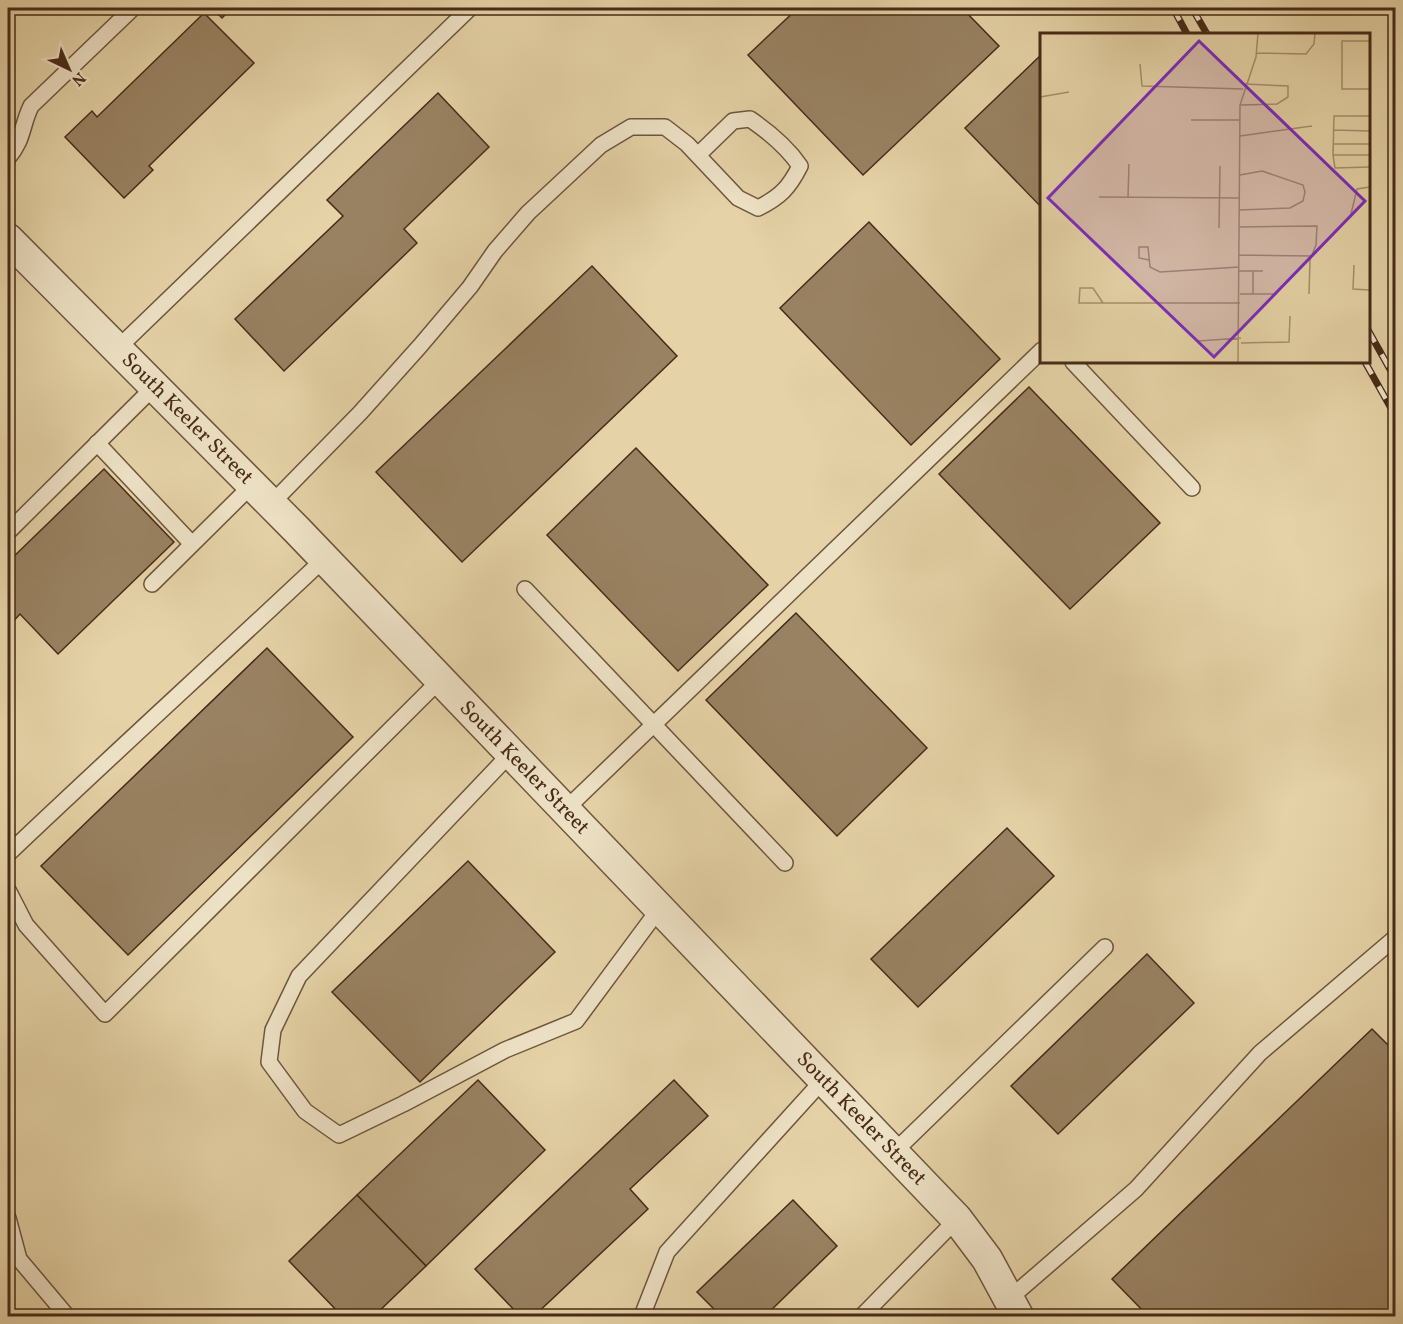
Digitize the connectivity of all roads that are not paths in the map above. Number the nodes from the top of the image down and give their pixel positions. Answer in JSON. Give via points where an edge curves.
{"nodes":[{"id":1,"x":133,"y":8,"type":"edge"},
{"id":2,"x":470,"y":8,"type":"edge"},
{"id":3,"x":698,"y":155,"type":"junction"},
{"id":4,"x":8,"y":158,"type":"edge"},
{"id":5,"x":8,"y":239,"type":"edge"},
{"id":6,"x":118,"y":348,"type":"junction"},
{"id":7,"x":1040,"y":351,"type":"edge"},
{"id":8,"x":1074,"y":363,"type":"edge"},
{"id":9,"x":154,"y":387,"type":"junction"},
{"id":10,"x":97,"y":443,"type":"junction"},
{"id":11,"x":1192,"y":488,"type":"dead end"},
{"id":12,"x":262,"y":494,"type":"junction"},
{"id":13,"x":8,"y":532,"type":"edge"},
{"id":14,"x":192,"y":544,"type":"junction"},
{"id":15,"x":324,"y":559,"type":"junction"},
{"id":16,"x":152,"y":584,"type":"dead end"},
{"id":17,"x":525,"y":590,"type":"dead end"},
{"id":18,"x":440,"y":680,"type":"junction"},
{"id":19,"x":653,"y":725,"type":"junction"},
{"id":20,"x":511,"y":753,"type":"junction"},
{"id":21,"x":566,"y":809,"type":"junction"},
{"id":22,"x":8,"y":854,"type":"edge"},
{"id":23,"x":786,"y":863,"type":"dead end"},
{"id":24,"x":8,"y":890,"type":"edge"},
{"id":25,"x":659,"y":909,"type":"junction"},
{"id":26,"x":1395,"y":938,"type":"edge"},
{"id":27,"x":1105,"y":947,"type":"dead end"},
{"id":28,"x":824,"y":1079,"type":"junction"},
{"id":29,"x":894,"y":1152,"type":"junction"},
{"id":30,"x":8,"y":1218,"type":"edge"},
{"id":31,"x":957,"y":1219,"type":"junction"},
{"id":32,"x":1013,"y":1308,"type":"edge"},
{"id":33,"x":67,"y":1317,"type":"edge"},
{"id":34,"x":642,"y":1317,"type":"edge"},
{"id":35,"x":862,"y":1317,"type":"edge"}],
"edges":[{"from":1,"to":4,"type":"lane","via":[[31,106],[21,140]]},
{"from":2,"to":6,"type":"lane"},
{"from":3,"to":3,"type":"lane","via":[[738,198],[758,208],[775,200],[800,166],[791,153],[750,119],[733,121]]},
{"from":3,"to":12,"type":"lane","via":[[665,128],[631,127],[601,145],[528,213],[470,287],[360,413]]},
{"from":5,"to":6,"type":"street","name":"South Keeler Street"},
{"from":6,"to":9,"type":"street","name":"South Keeler Street"},
{"from":7,"to":19,"type":"lane"},
{"from":8,"to":11,"type":"lane"},
{"from":9,"to":10,"type":"lane"},
{"from":9,"to":12,"type":"street","name":"South Keeler Street"},
{"from":10,"to":13,"type":"lane"},
{"from":10,"to":14,"type":"lane"},
{"from":12,"to":14,"type":"lane"},
{"from":12,"to":15,"type":"street","name":"South Keeler Street"},
{"from":14,"to":16,"type":"lane"},
{"from":15,"to":18,"type":"street","name":"South Keeler Street"},
{"from":15,"to":22,"type":"lane"},
{"from":17,"to":19,"type":"lane"},
{"from":18,"to":20,"type":"street","name":"South Keeler Street"},
{"from":18,"to":24,"type":"lane","via":[[105,1014],[26,925]]},
{"from":19,"to":21,"type":"lane"},
{"from":19,"to":23,"type":"lane"},
{"from":20,"to":21,"type":"street","name":"South Keeler Street"},
{"from":20,"to":25,"type":"lane","via":[[299,976],[273,1030],[269,1062],[305,1111],[339,1135],[505,1050],[576,1021]]},
{"from":21,"to":25,"type":"street","name":"South Keeler Street"},
{"from":25,"to":28,"type":"street","name":"South Keeler Street"},
{"from":26,"to":32,"type":"lane","via":[[1260,1053],[1136,1189]]},
{"from":27,"to":29,"type":"lane"},
{"from":28,"to":29,"type":"street","name":"South Keeler Street"},
{"from":28,"to":34,"type":"lane","via":[[667,1252]]},
{"from":29,"to":31,"type":"street","name":"South Keeler Street"},
{"from":30,"to":33,"type":"lane","via":[[19,1259]]},
{"from":31,"to":32,"type":"street","name":"South Keeler Street","via":[[987,1259]]},
{"from":31,"to":35,"type":"lane"}]}
